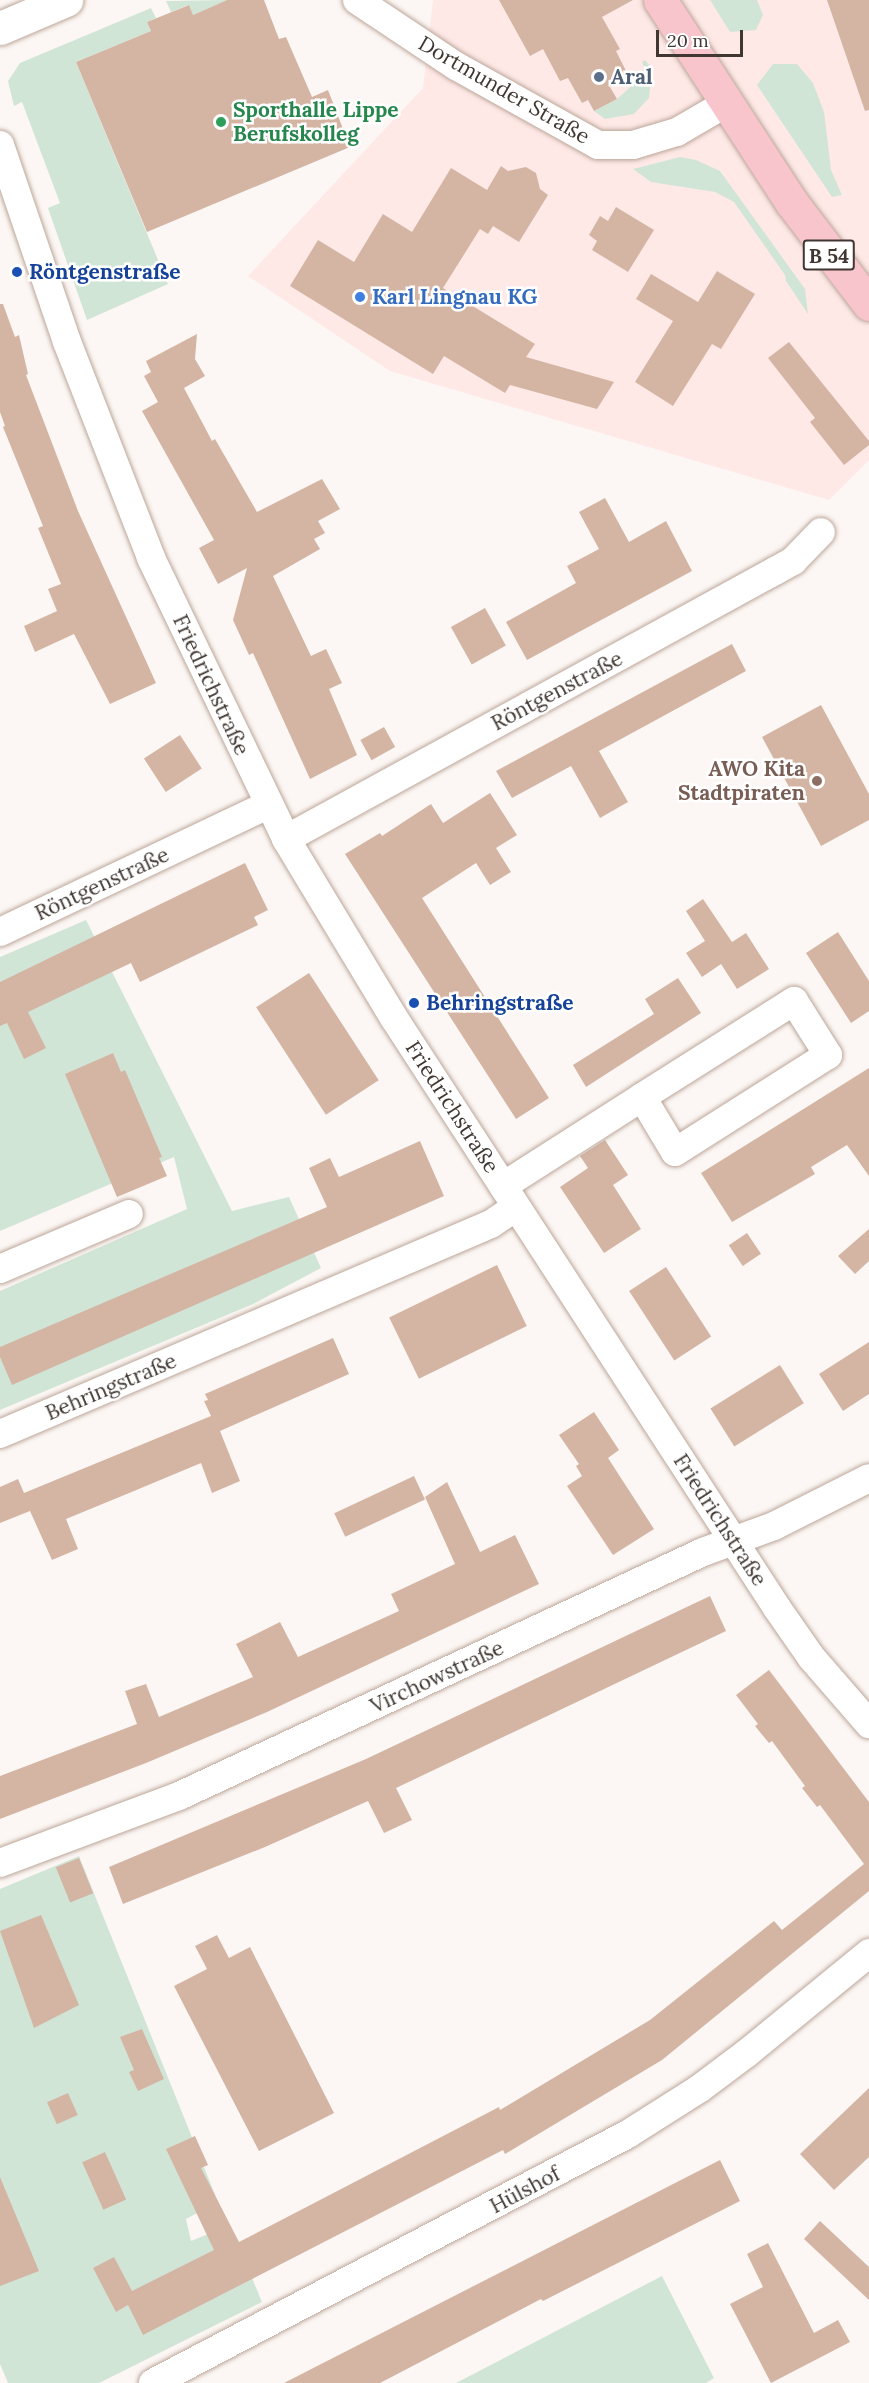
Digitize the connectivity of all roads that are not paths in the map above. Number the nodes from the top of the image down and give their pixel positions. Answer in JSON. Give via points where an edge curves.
{"nodes":[{"id":1,"x":66,"y":0,"type":"edge"},
{"id":2,"x":357,"y":0,"type":"edge"},
{"id":3,"x":660,"y":0,"type":"edge"},
{"id":4,"x":0,"y":28,"type":"edge"},
{"id":5,"x":725,"y":104,"type":"junction"},
{"id":6,"x":0,"y":145,"type":"edge"},
{"id":7,"x":869,"y":304,"type":"edge"},
{"id":8,"x":821,"y":532,"type":"dead end"},
{"id":9,"x":267,"y":805,"type":"junction"},
{"id":10,"x":286,"y":839,"type":"junction"},
{"id":11,"x":0,"y":932,"type":"edge"},
{"id":12,"x":642,"y":1097,"type":"junction"},
{"id":13,"x":510,"y":1197,"type":"junction"},
{"id":14,"x":129,"y":1214,"type":"dead end"},
{"id":15,"x":0,"y":1269,"type":"edge"},
{"id":16,"x":0,"y":1434,"type":"edge"},
{"id":17,"x":869,"y":1479,"type":"edge"},
{"id":18,"x":734,"y":1541,"type":"junction"},
{"id":19,"x":869,"y":1724,"type":"edge"},
{"id":20,"x":0,"y":1863,"type":"edge"},
{"id":21,"x":869,"y":1953,"type":"edge"},
{"id":22,"x":153,"y":2383,"type":"edge"}],
"edges":[{"from":1,"to":4,"type":"street"},
{"from":2,"to":5,"type":"street","name":"Dortmunder Straße","via":[[456,66],[598,145],[633,145],[677,132]]},
{"from":3,"to":5,"type":"main road","number":"B 54"},
{"from":5,"to":7,"type":"main road","number":"B 54","via":[[798,212]]},
{"from":6,"to":9,"type":"street","name":"Friedrichstraße","via":[[106,447],[152,558]]},
{"from":8,"to":10,"type":"street","name":"Röntgenstraße","via":[[793,561]]},
{"from":9,"to":10,"type":"street","name":"Friedrichstraße"},
{"from":9,"to":11,"type":"street","name":"Röntgenstraße"},
{"from":10,"to":13,"type":"street","name":"Friedrichstraße","via":[[375,988]]},
{"from":12,"to":12,"type":"street","name":"Friedrichstraße","via":[[794,1000],[828,1055],[675,1152]]},
{"from":12,"to":13,"type":"street","name":"Friedrichstraße"},
{"from":13,"to":16,"type":"street","name":"Behringstraße","via":[[491,1224]]},
{"from":13,"to":18,"type":"street","name":"Friedrichstraße"},
{"from":14,"to":15,"type":"street"},
{"from":17,"to":18,"type":"street","name":"Virchowstraße","via":[[774,1526]]},
{"from":18,"to":19,"type":"street","name":"Friedrichstraße","via":[[811,1657]]},
{"from":18,"to":20,"type":"street","name":"Virchowstraße","via":[[179,1796]]},
{"from":21,"to":22,"type":"street","name":"Hülshof","via":[[747,2053],[628,2134]]}]}
